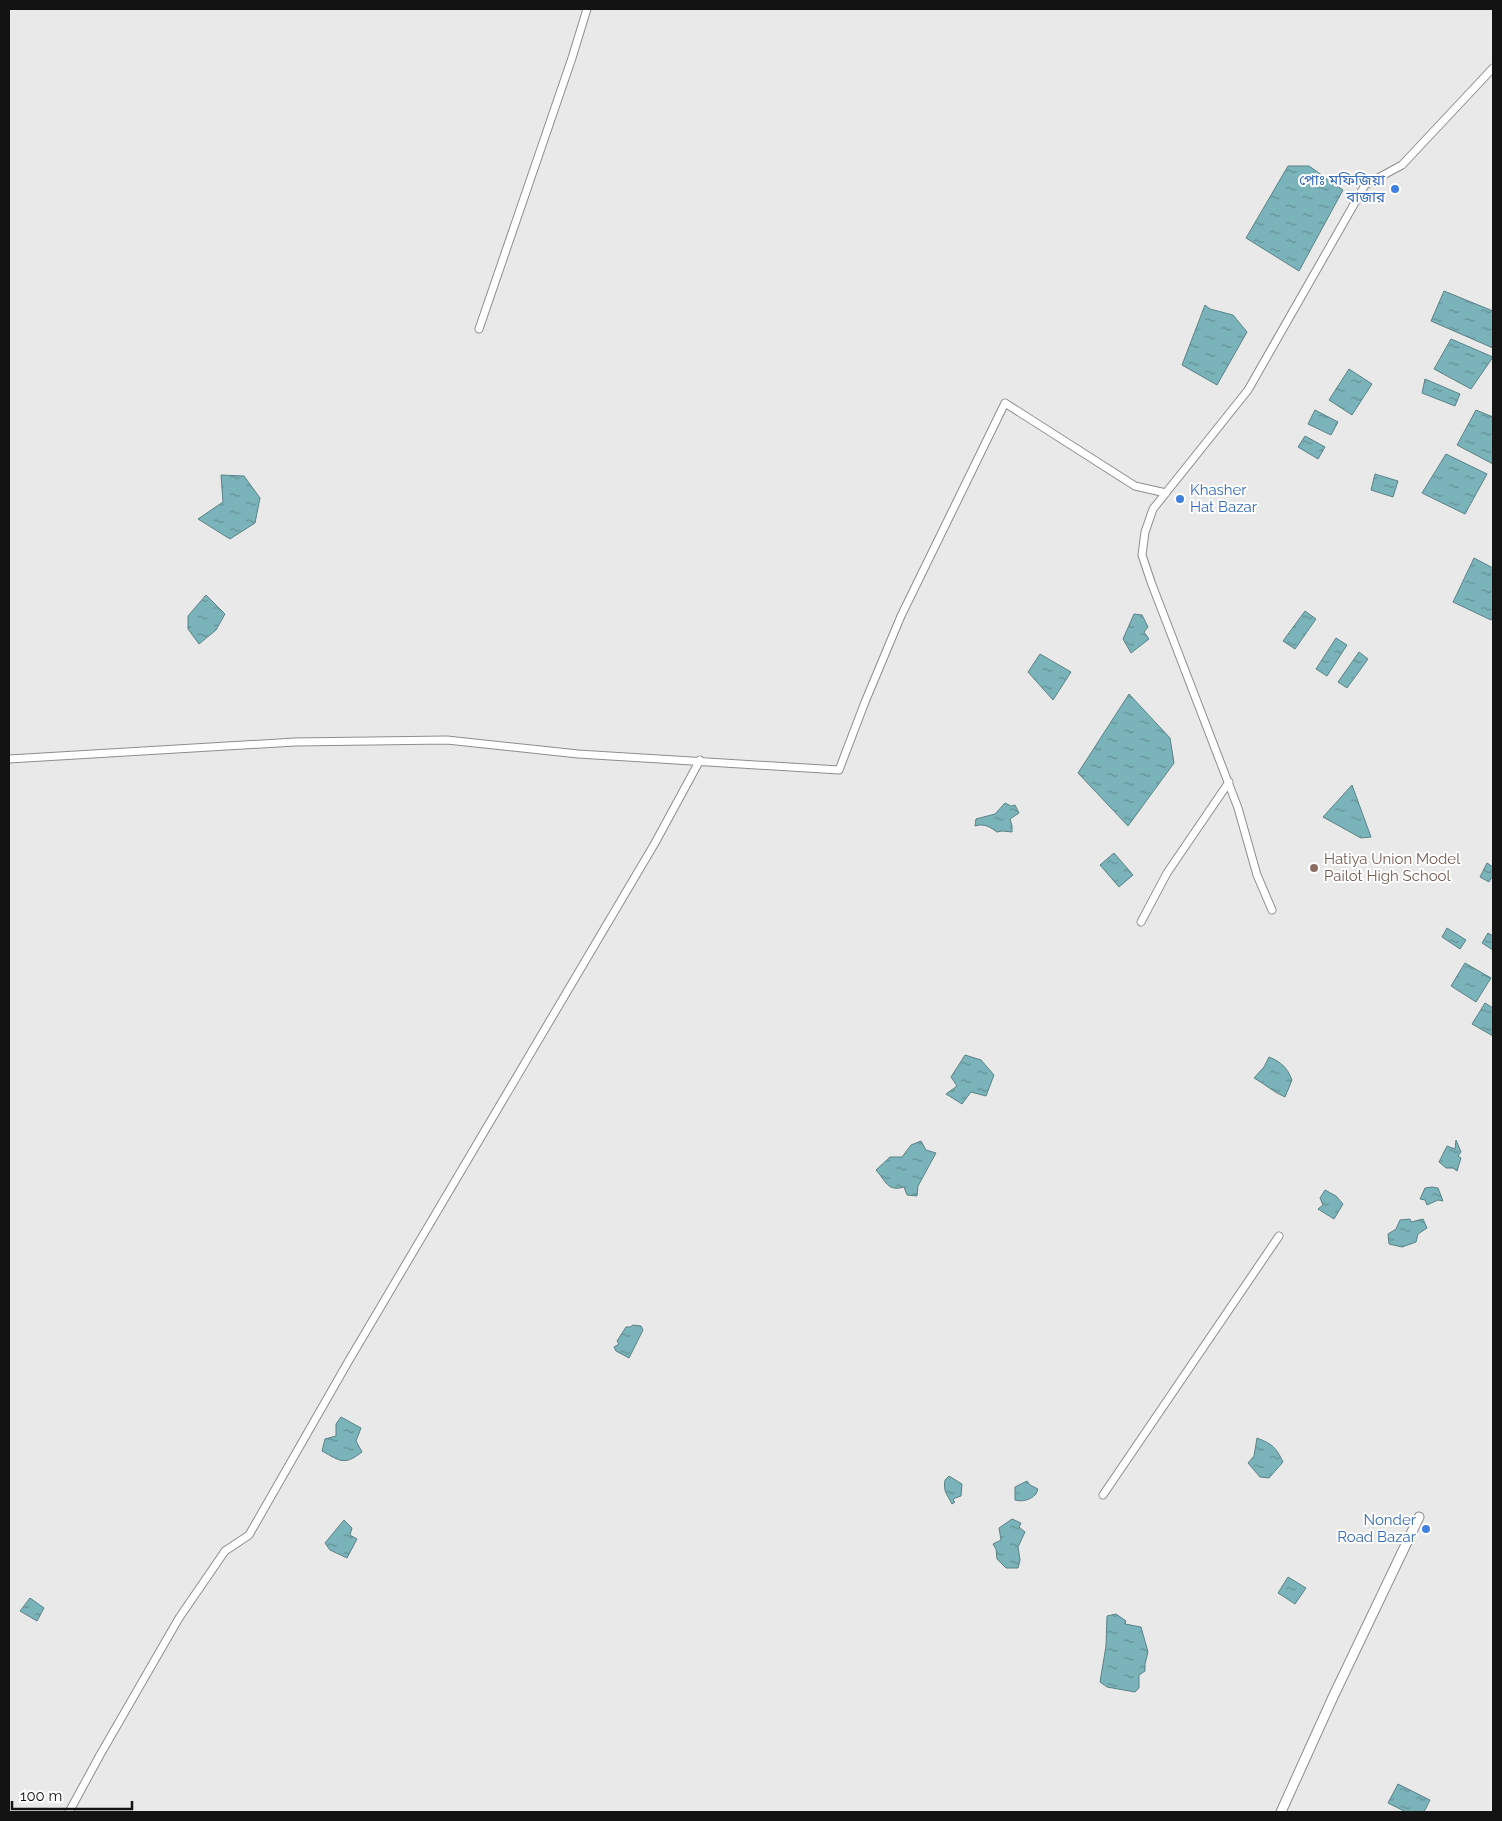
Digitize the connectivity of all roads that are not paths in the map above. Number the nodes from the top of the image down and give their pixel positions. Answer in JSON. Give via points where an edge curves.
{"nodes":[{"id":1,"x":587,"y":9,"type":"edge"},
{"id":2,"x":1493,"y":68,"type":"edge"},
{"id":3,"x":479,"y":329,"type":"dead end"},
{"id":4,"x":1166,"y":493,"type":"junction"},
{"id":5,"x":9,"y":759,"type":"edge"},
{"id":6,"x":700,"y":760,"type":"junction"},
{"id":7,"x":1228,"y":782,"type":"junction"},
{"id":8,"x":1272,"y":910,"type":"dead end"},
{"id":9,"x":1141,"y":922,"type":"dead end"},
{"id":10,"x":1280,"y":1236,"type":"dead end"},
{"id":11,"x":1103,"y":1495,"type":"dead end"},
{"id":12,"x":1419,"y":1517,"type":"dead end"},
{"id":13,"x":69,"y":1812,"type":"edge"},
{"id":14,"x":1281,"y":1812,"type":"edge"}],
"edges":[{"from":1,"to":3,"type":"street"},
{"from":2,"to":4,"type":"street","via":[[1402,165],[1365,184],[1248,390]]},
{"from":4,"to":6,"type":"street","via":[[1135,486],[1005,402],[902,616],[839,770]]},
{"from":4,"to":7,"type":"street","via":[[1153,509],[1142,555]]},
{"from":5,"to":6,"type":"street","via":[[295,742],[447,740],[578,754]]},
{"from":6,"to":13,"type":"street","via":[[655,843],[249,1535],[226,1551],[179,1618]]},
{"from":7,"to":8,"type":"street","via":[[1257,875]]},
{"from":7,"to":9,"type":"street","via":[[1166,873]]},
{"from":10,"to":11,"type":"street"},
{"from":12,"to":14,"type":"street"}]}
